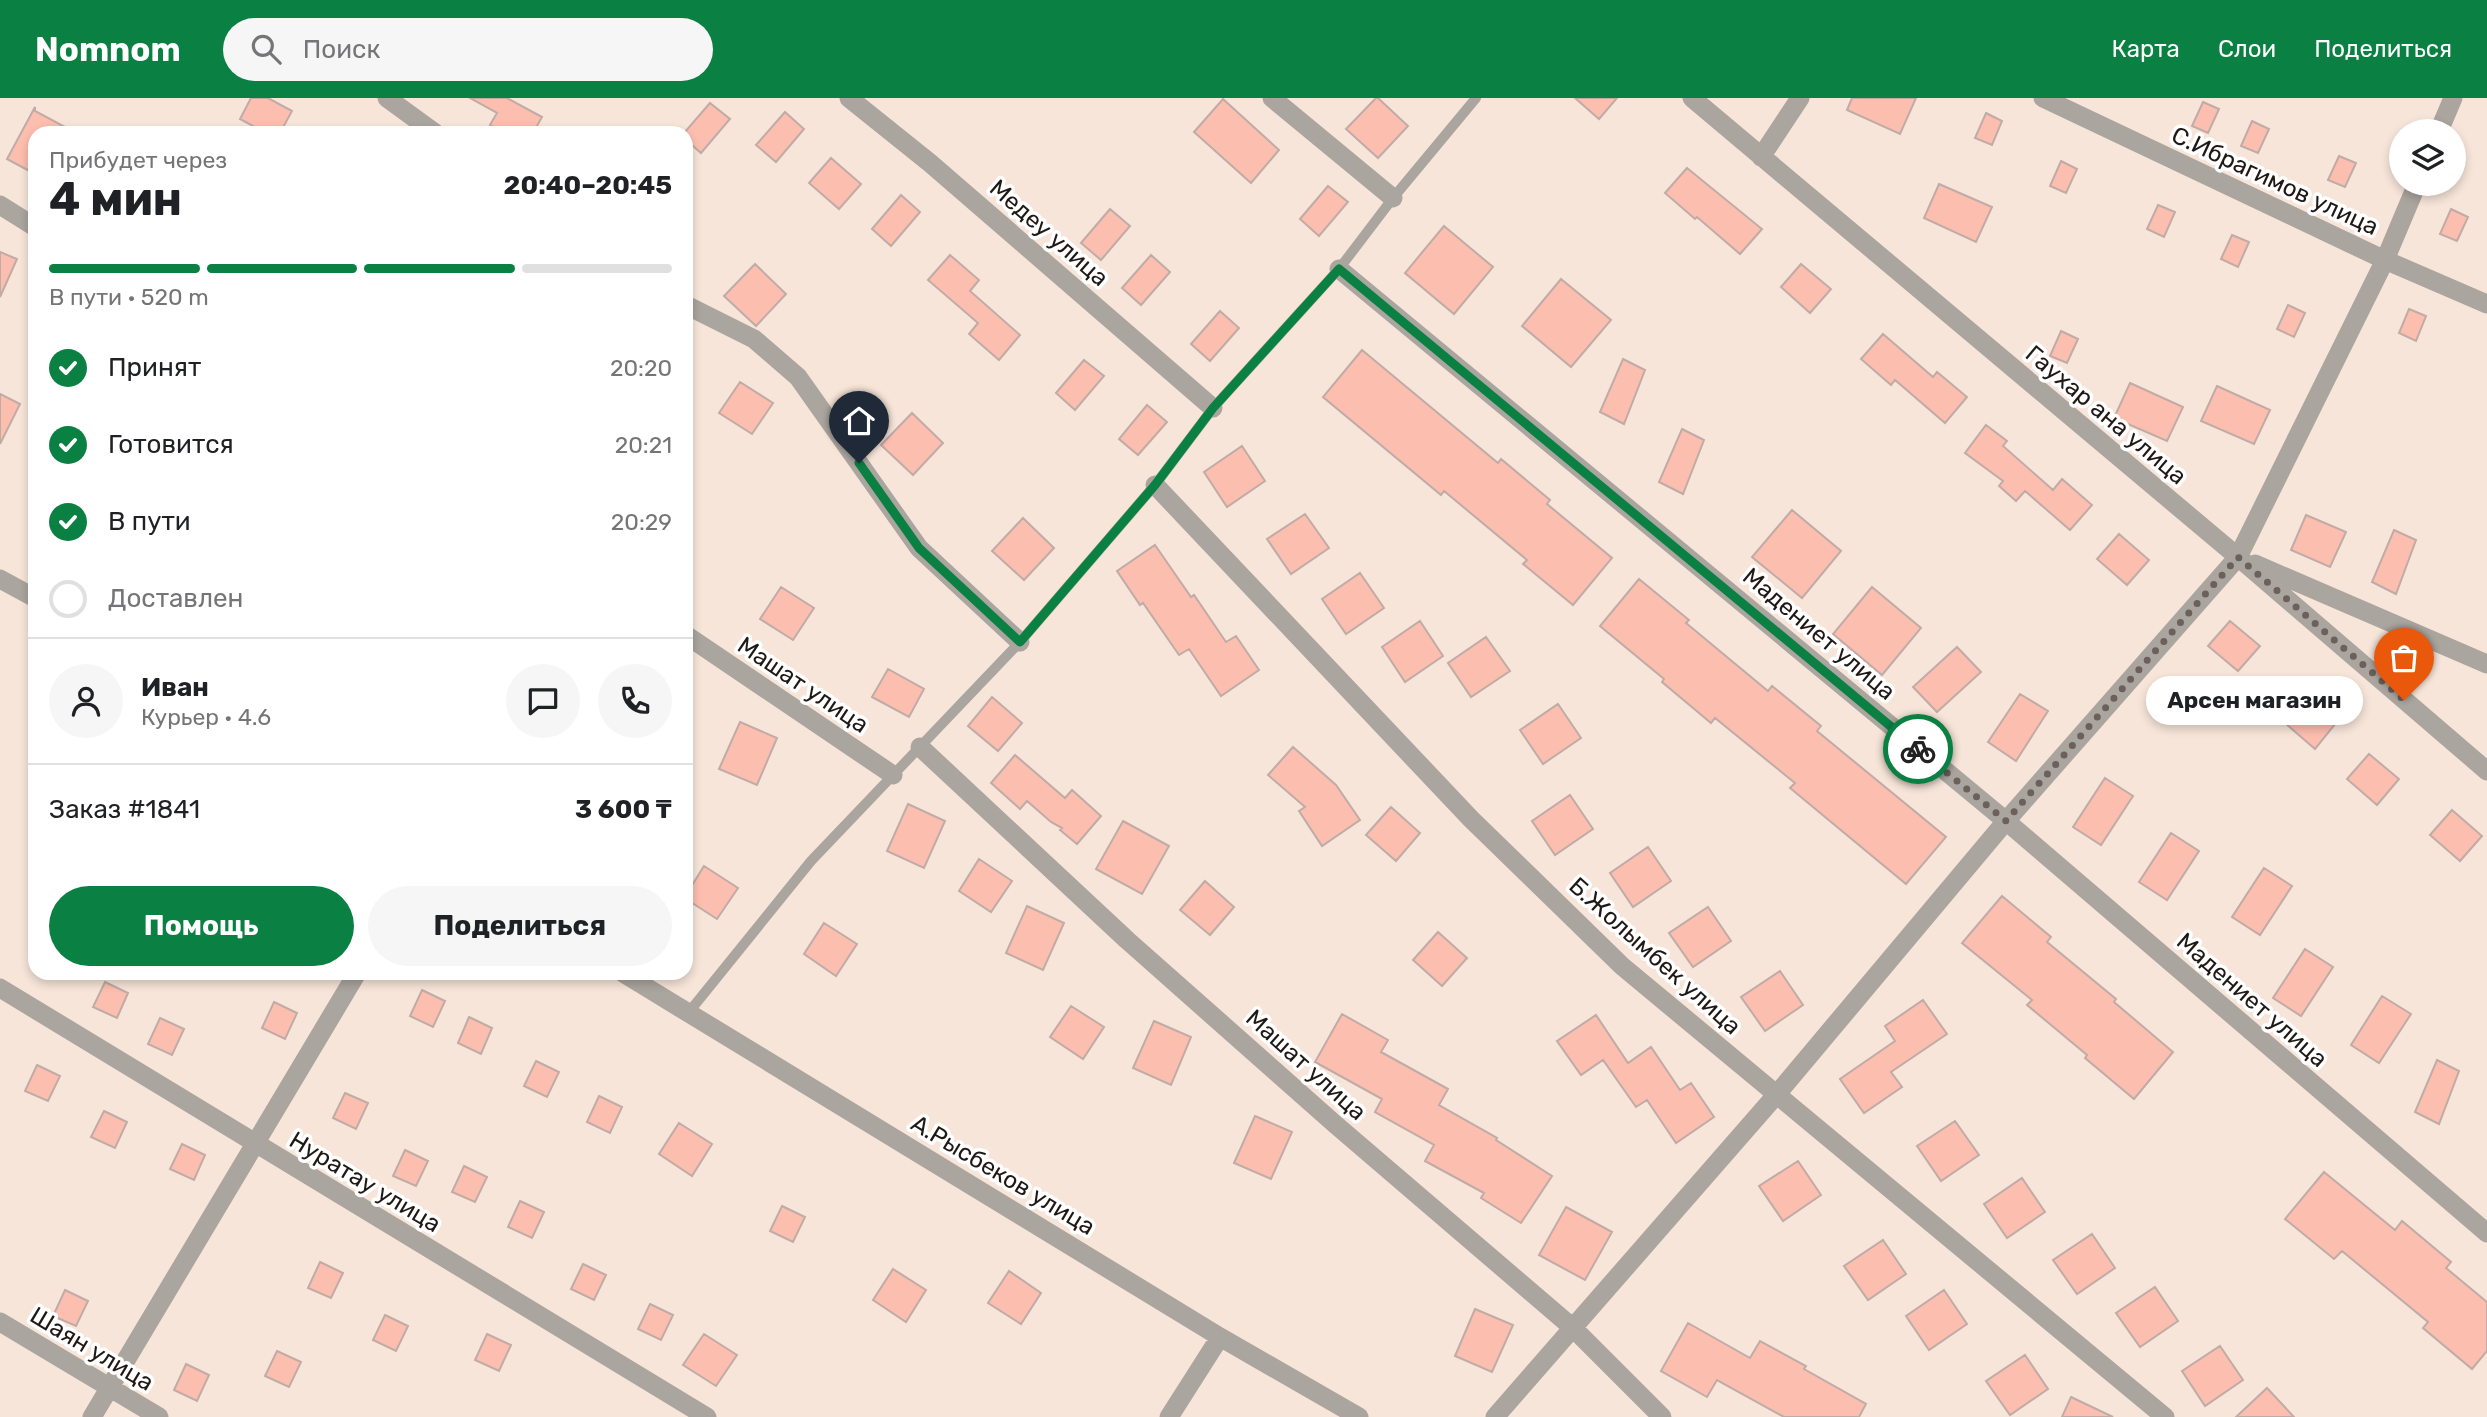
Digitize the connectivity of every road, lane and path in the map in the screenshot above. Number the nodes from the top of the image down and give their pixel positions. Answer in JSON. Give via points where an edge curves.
{"nodes":[{"id":1,"x":387,"y":98,"type":"edge"},
{"id":2,"x":849,"y":98,"type":"edge"},
{"id":3,"x":1272,"y":98,"type":"edge"},
{"id":4,"x":1476,"y":98,"type":"edge"},
{"id":5,"x":1692,"y":98,"type":"edge"},
{"id":6,"x":1800,"y":98,"type":"edge"},
{"id":7,"x":2043,"y":98,"type":"edge"},
{"id":8,"x":2453,"y":98,"type":"edge"},
{"id":9,"x":2444,"y":119,"type":"edge"},
{"id":10,"x":425,"y":126,"type":"edge"},
{"id":11,"x":1761,"y":157,"type":"junction"},
{"id":12,"x":2412,"y":196,"type":"edge"},
{"id":13,"x":1392,"y":198,"type":"junction"},
{"id":14,"x":0,"y":205,"type":"edge"},
{"id":15,"x":28,"y":223,"type":"edge"},
{"id":16,"x":2385,"y":260,"type":"junction"},
{"id":17,"x":1339,"y":269,"type":"junction"},
{"id":18,"x":2487,"y":304,"type":"edge"},
{"id":19,"x":693,"y":308,"type":"edge"},
{"id":20,"x":1213,"y":408,"type":"junction"},
{"id":21,"x":1155,"y":485,"type":"junction"},
{"id":22,"x":2238,"y":557,"type":"junction"},
{"id":23,"x":0,"y":579,"type":"edge"},
{"id":24,"x":28,"y":594,"type":"edge"},
{"id":25,"x":693,"y":640,"type":"edge"},
{"id":26,"x":1020,"y":642,"type":"junction"},
{"id":27,"x":2487,"y":664,"type":"edge"},
{"id":28,"x":920,"y":747,"type":"junction"},
{"id":29,"x":2487,"y":771,"type":"edge"},
{"id":30,"x":893,"y":775,"type":"junction"},
{"id":31,"x":2006,"y":821,"type":"junction"},
{"id":32,"x":354,"y":980,"type":"edge"},
{"id":33,"x":636,"y":980,"type":"edge"},
{"id":34,"x":0,"y":988,"type":"edge"},
{"id":35,"x":689,"y":1012,"type":"junction"},
{"id":36,"x":1777,"y":1094,"type":"junction"},
{"id":37,"x":255,"y":1144,"type":"junction"},
{"id":38,"x":2487,"y":1233,"type":"edge"},
{"id":39,"x":0,"y":1322,"type":"edge"},
{"id":40,"x":1573,"y":1328,"type":"junction"},
{"id":41,"x":1220,"y":1337,"type":"junction"},
{"id":42,"x":110,"y":1388,"type":"junction"},
{"id":43,"x":92,"y":1417,"type":"edge"},
{"id":44,"x":159,"y":1417,"type":"edge"},
{"id":45,"x":707,"y":1417,"type":"edge"},
{"id":46,"x":1169,"y":1417,"type":"edge"},
{"id":47,"x":1359,"y":1417,"type":"edge"},
{"id":48,"x":1495,"y":1417,"type":"edge"},
{"id":49,"x":1662,"y":1417,"type":"edge"},
{"id":50,"x":2165,"y":1417,"type":"edge"}],
"edges":[{"from":1,"to":10,"type":"street"},
{"from":2,"to":20,"type":"street","name":"Медеу улица"},
{"from":3,"to":13,"type":"street"},
{"from":4,"to":13,"type":"lane"},
{"from":5,"to":11,"type":"street","name":"Гаухар ана улица"},
{"from":6,"to":11,"type":"street"},
{"from":7,"to":16,"type":"street","name":"С.Ибрагимов улица"},
{"from":8,"to":9,"type":"street"},
{"from":11,"to":22,"type":"street","name":"Гаухар ана улица"},
{"from":12,"to":16,"type":"street"},
{"from":13,"to":17,"type":"lane"},
{"from":14,"to":15,"type":"street"},
{"from":16,"to":18,"type":"street","name":"С.Ибрагимов улица"},
{"from":16,"to":22,"type":"street"},
{"from":17,"to":20,"type":"lane"},
{"from":17,"to":31,"type":"street","name":"Мадениет улица"},
{"from":19,"to":26,"type":"street","via":[[754,339],[798,377],[919,548]]},
{"from":20,"to":21,"type":"lane"},
{"from":21,"to":26,"type":"lane"},
{"from":21,"to":36,"type":"street","name":"Б.Жолымбек улица","via":[[1471,819],[1622,967]]},
{"from":22,"to":27,"type":"street"},
{"from":22,"to":29,"type":"street","name":"Гаухар ана улица"},
{"from":22,"to":31,"type":"street"},
{"from":23,"to":24,"type":"street"},
{"from":25,"to":30,"type":"street","name":"Машат улица"},
{"from":26,"to":28,"type":"lane"},
{"from":28,"to":30,"type":"lane"},
{"from":28,"to":40,"type":"street","name":"Машат улица","via":[[1127,940]]},
{"from":30,"to":35,"type":"lane","via":[[811,861]]},
{"from":31,"to":36,"type":"street"},
{"from":31,"to":38,"type":"street","name":"Мадениет улица"},
{"from":32,"to":37,"type":"street"},
{"from":33,"to":35,"type":"street","name":"А.Рысбеков улица"},
{"from":34,"to":37,"type":"street","name":"Нуратау улица"},
{"from":35,"to":41,"type":"street","name":"А.Рысбеков улица"},
{"from":36,"to":40,"type":"street"},
{"from":36,"to":50,"type":"street","name":"Б.Жолымбек улица"},
{"from":37,"to":42,"type":"street"},
{"from":37,"to":45,"type":"street","name":"Нуратау улица"},
{"from":39,"to":42,"type":"street","name":"Шаян улица"},
{"from":40,"to":48,"type":"street"},
{"from":40,"to":49,"type":"street","name":"Машат улица"},
{"from":41,"to":46,"type":"street"},
{"from":41,"to":47,"type":"street","name":"А.Рысбеков улица"},
{"from":42,"to":43,"type":"street"},
{"from":42,"to":44,"type":"street","name":"Шаян улица"}]}
